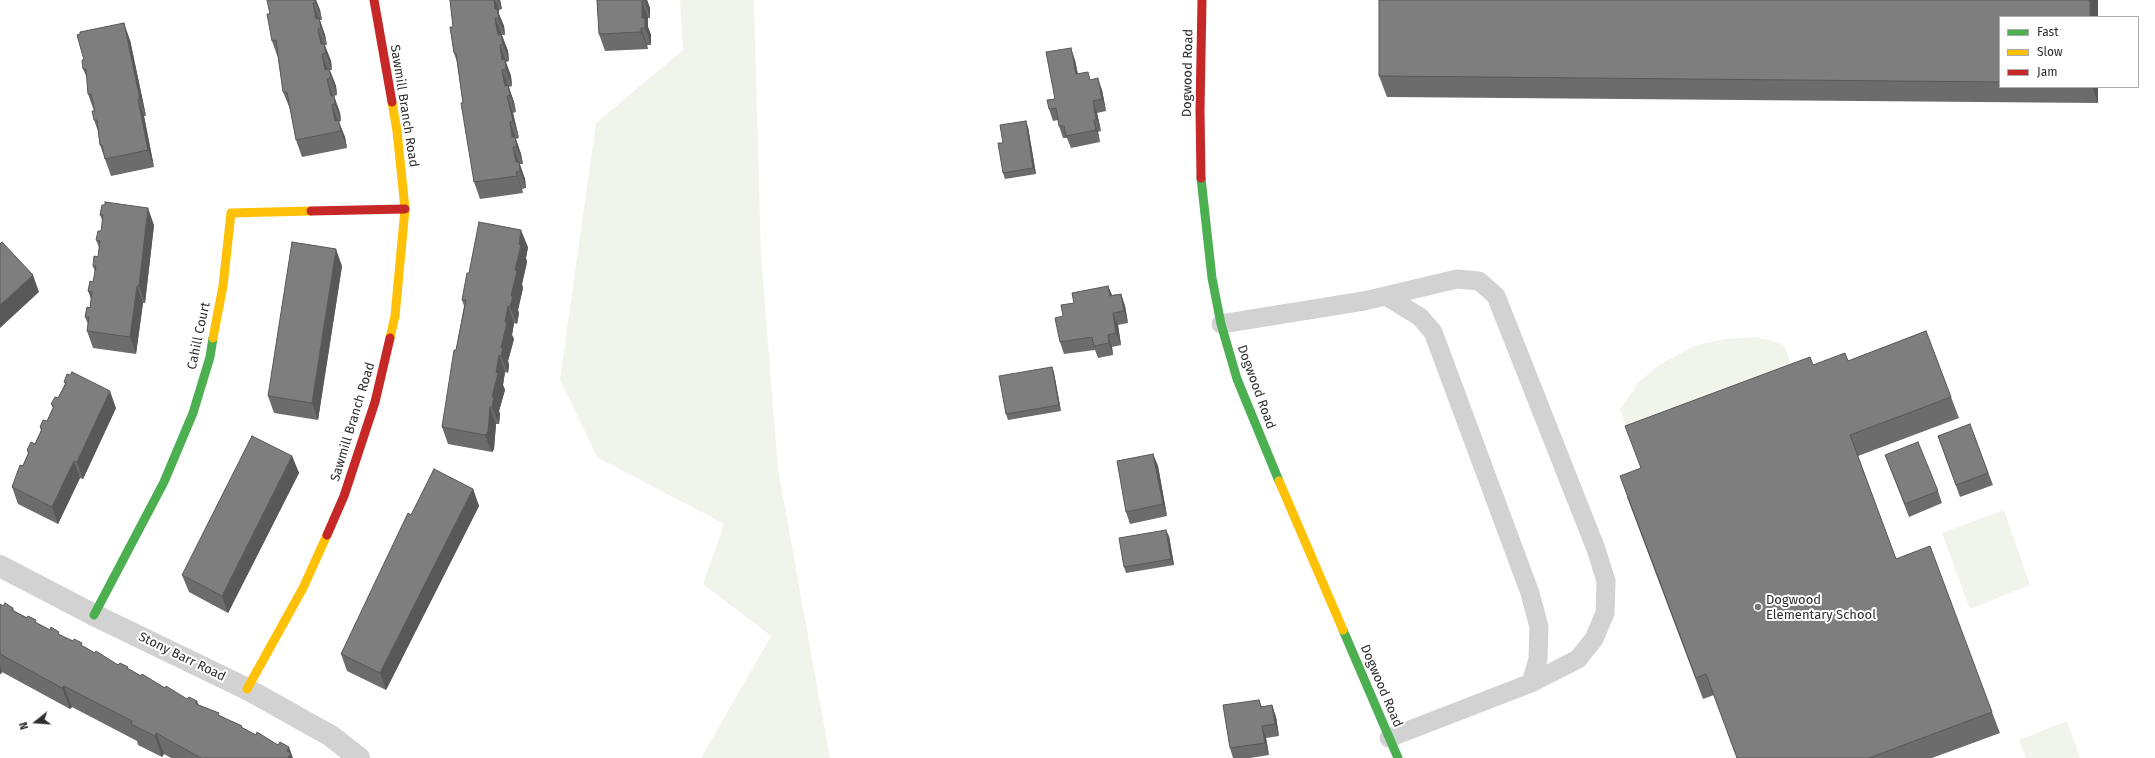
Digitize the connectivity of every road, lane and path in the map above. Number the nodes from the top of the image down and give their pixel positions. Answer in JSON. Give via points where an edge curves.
{"nodes":[{"id":1,"x":374,"y":0,"type":"edge"},
{"id":2,"x":1202,"y":0,"type":"edge"},
{"id":3,"x":405,"y":209,"type":"junction"},
{"id":4,"x":1386,"y":296,"type":"junction"},
{"id":5,"x":1221,"y":324,"type":"junction"},
{"id":6,"x":0,"y":566,"type":"edge"},
{"id":7,"x":94,"y":615,"type":"junction"},
{"id":8,"x":1531,"y":683,"type":"junction"},
{"id":9,"x":247,"y":689,"type":"junction"},
{"id":10,"x":1389,"y":738,"type":"junction"},
{"id":11,"x":359,"y":758,"type":"edge"},
{"id":12,"x":1398,"y":758,"type":"edge"}],
"edges":[{"from":1,"to":3,"type":"street","name":"Sawmill Branch Road","via":[[397,131]]},
{"from":2,"to":5,"type":"street","name":"Dogwood Road","via":[[1201,175],[1212,278]]},
{"from":3,"to":7,"type":"street","name":"Cahill Court","via":[[231,213],[210,357],[194,413],[164,482]]},
{"from":3,"to":9,"type":"street","name":"Sawmill Branch Road","via":[[396,316],[375,402],[344,496],[309,574]]},
{"from":4,"to":5,"type":"lane"},
{"from":4,"to":8,"type":"lane","via":[[1420,317],[1433,332],[1530,593],[1539,627],[1538,659]]},
{"from":4,"to":8,"type":"lane","via":[[1457,279],[1479,281],[1496,296],[1596,549],[1606,581],[1605,613],[1594,639],[1578,658]]},
{"from":5,"to":10,"type":"street","name":"Dogwood Road","via":[[1237,379],[1265,450]]},
{"from":6,"to":7,"type":"street","name":"Stony Barr Road"},
{"from":7,"to":9,"type":"street","name":"Stony Barr Road"},
{"from":8,"to":10,"type":"lane"},
{"from":9,"to":11,"type":"street","name":"Stony Barr Road","via":[[331,736]]},
{"from":10,"to":12,"type":"street","name":"Dogwood Road"}]}
